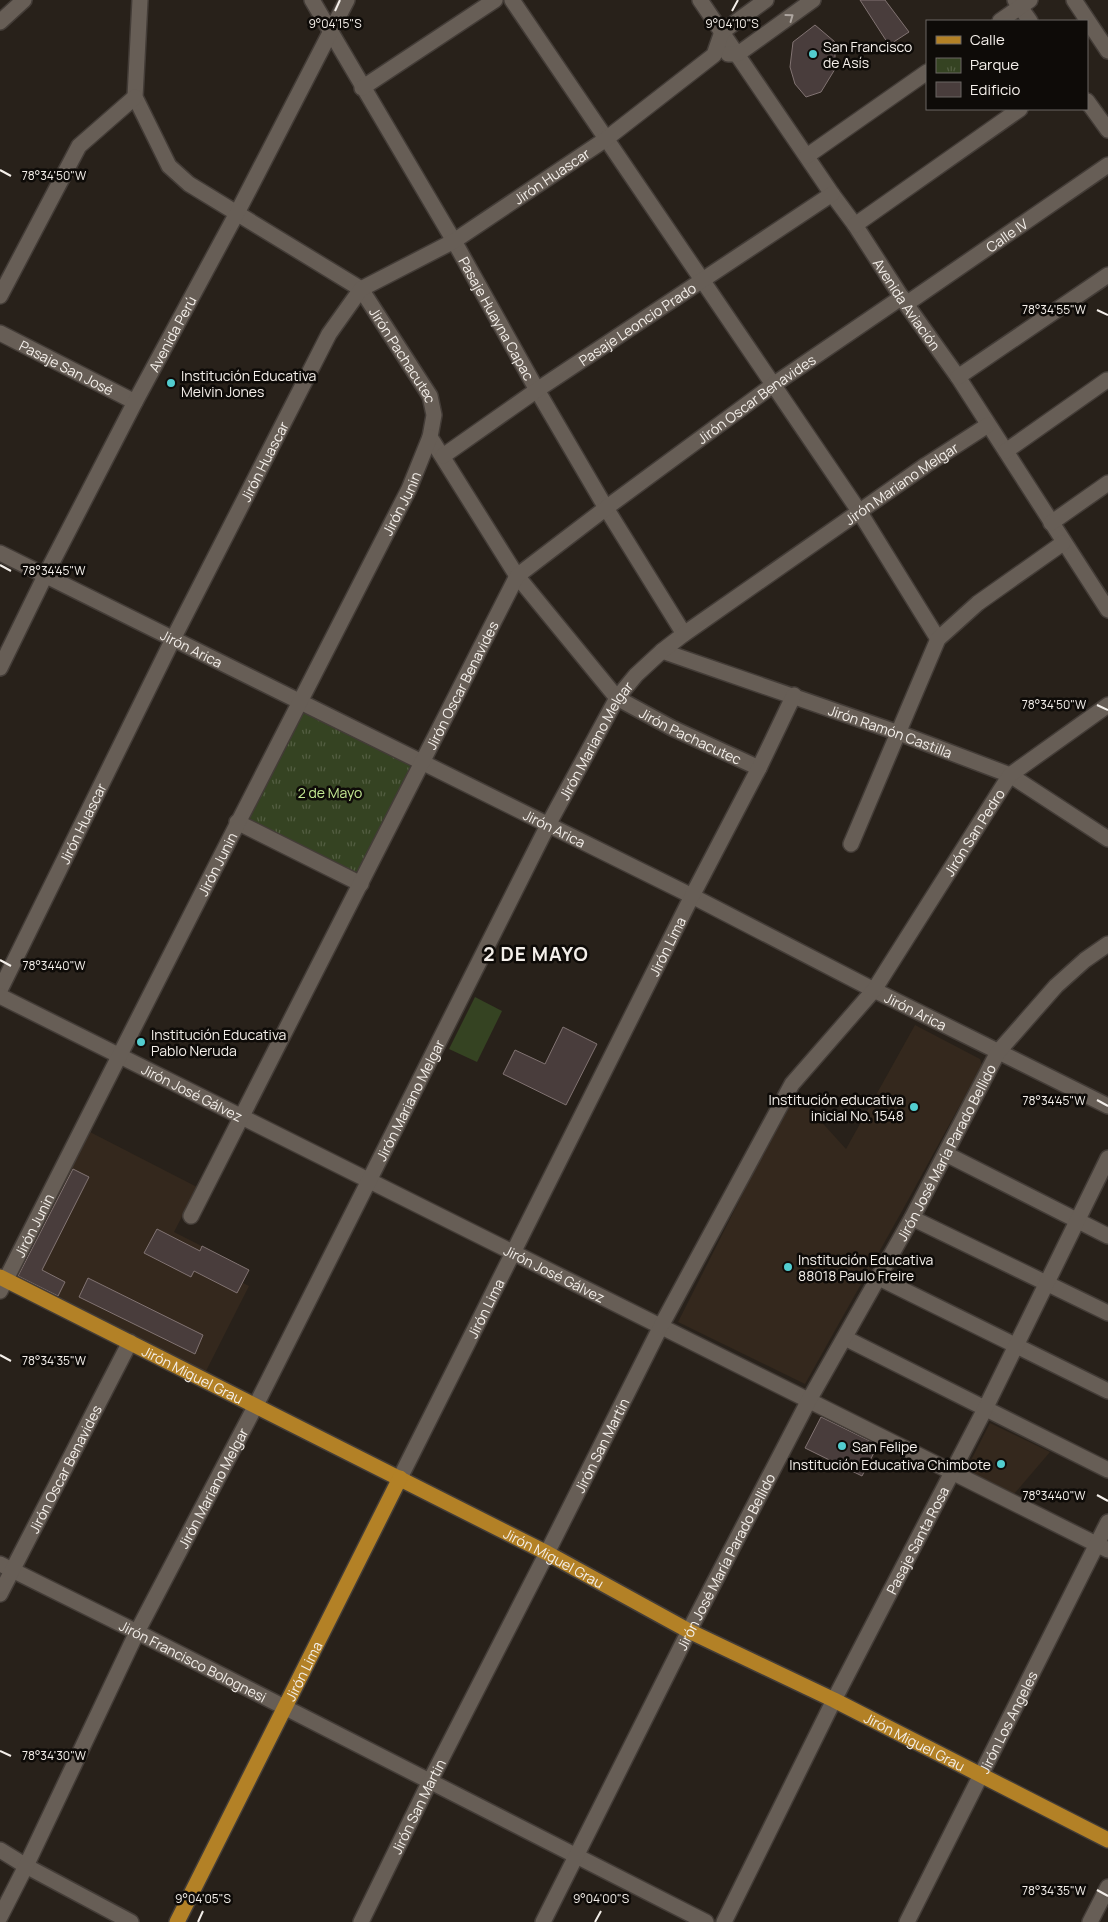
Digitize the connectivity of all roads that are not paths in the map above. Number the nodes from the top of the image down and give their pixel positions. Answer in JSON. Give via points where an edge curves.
{"nodes":[{"id":1,"x":24,"y":0,"type":"edge"},
{"id":2,"x":140,"y":0,"type":"edge"},
{"id":3,"x":312,"y":0,"type":"edge"},
{"id":4,"x":347,"y":0,"type":"edge"},
{"id":5,"x":495,"y":0,"type":"edge"},
{"id":6,"x":512,"y":0,"type":"edge"},
{"id":7,"x":700,"y":0,"type":"edge"},
{"id":8,"x":766,"y":0,"type":"edge"},
{"id":9,"x":813,"y":0,"type":"edge"},
{"id":10,"x":1074,"y":0,"type":"edge"},
{"id":11,"x":1022,"y":2,"type":"edge"},
{"id":12,"x":1001,"y":20,"type":"edge"},
{"id":13,"x":1030,"y":20,"type":"edge"},
{"id":14,"x":1088,"y":20,"type":"edge"},
{"id":15,"x":1088,"y":20,"type":"edge"},
{"id":16,"x":0,"y":22,"type":"edge"},
{"id":17,"x":331,"y":31,"type":"junction"},
{"id":18,"x":722,"y":32,"type":"junction"},
{"id":19,"x":1107,"y":48,"type":"edge"},
{"id":20,"x":738,"y":54,"type":"junction"},
{"id":21,"x":714,"y":55,"type":"junction"},
{"id":22,"x":926,"y":73,"type":"edge"},
{"id":23,"x":362,"y":88,"type":"junction"},
{"id":24,"x":135,"y":97,"type":"junction"},
{"id":25,"x":1088,"y":103,"type":"edge"},
{"id":26,"x":1019,"y":110,"type":"edge"},
{"id":27,"x":1108,"y":130,"type":"edge"},
{"id":28,"x":606,"y":139,"type":"junction"},
{"id":29,"x":807,"y":156,"type":"junction"},
{"id":30,"x":1108,"y":165,"type":"edge"},
{"id":31,"x":832,"y":194,"type":"junction"},
{"id":32,"x":237,"y":213,"type":"junction"},
{"id":33,"x":855,"y":225,"type":"junction"},
{"id":34,"x":454,"y":240,"type":"junction"},
{"id":35,"x":1108,"y":274,"type":"edge"},
{"id":36,"x":702,"y":279,"type":"junction"},
{"id":37,"x":361,"y":288,"type":"junction"},
{"id":38,"x":0,"y":296,"type":"edge"},
{"id":39,"x":904,"y":300,"type":"junction"},
{"id":40,"x":0,"y":333,"type":"edge"},
{"id":41,"x":963,"y":374,"type":"junction"},
{"id":42,"x":1108,"y":380,"type":"edge"},
{"id":43,"x":774,"y":385,"type":"junction"},
{"id":44,"x":537,"y":390,"type":"junction"},
{"id":45,"x":134,"y":402,"type":"junction"},
{"id":46,"x":988,"y":425,"type":"junction"},
{"id":47,"x":430,"y":437,"type":"junction"},
{"id":48,"x":1006,"y":451,"type":"junction"},
{"id":49,"x":443,"y":456,"type":"junction"},
{"id":50,"x":1108,"y":483,"type":"edge"},
{"id":51,"x":606,"y":508,"type":"junction"},
{"id":52,"x":859,"y":511,"type":"junction"},
{"id":53,"x":1051,"y":523,"type":"junction"},
{"id":54,"x":1063,"y":543,"type":"junction"},
{"id":55,"x":0,"y":553,"type":"edge"},
{"id":56,"x":45,"y":576,"type":"junction"},
{"id":57,"x":518,"y":576,"type":"junction"},
{"id":58,"x":1103,"y":590,"type":"edge"},
{"id":59,"x":1108,"y":610,"type":"edge"},
{"id":60,"x":684,"y":634,"type":"junction"},
{"id":61,"x":173,"y":639,"type":"junction"},
{"id":62,"x":938,"y":639,"type":"junction"},
{"id":63,"x":662,"y":651,"type":"junction"},
{"id":64,"x":0,"y":668,"type":"edge"},
{"id":65,"x":794,"y":695,"type":"junction"},
{"id":66,"x":617,"y":698,"type":"junction"},
{"id":67,"x":299,"y":702,"type":"junction"},
{"id":68,"x":1108,"y":706,"type":"edge"},
{"id":69,"x":899,"y":733,"type":"junction"},
{"id":70,"x":423,"y":763,"type":"junction"},
{"id":71,"x":759,"y":768,"type":"junction"},
{"id":72,"x":1010,"y":775,"type":"junction"},
{"id":73,"x":237,"y":822,"type":"junction"},
{"id":74,"x":548,"y":825,"type":"junction"},
{"id":75,"x":1108,"y":838,"type":"edge"},
{"id":76,"x":851,"y":844,"type":"dead end"},
{"id":77,"x":361,"y":884,"type":"junction"},
{"id":78,"x":692,"y":896,"type":"junction"},
{"id":79,"x":1108,"y":944,"type":"edge"},
{"id":80,"x":0,"y":990,"type":"edge"},
{"id":81,"x":874,"y":990,"type":"junction"},
{"id":82,"x":0,"y":996,"type":"edge"},
{"id":83,"x":998,"y":1052,"type":"junction"},
{"id":84,"x":120,"y":1056,"type":"junction"},
{"id":85,"x":1108,"y":1106,"type":"edge"},
{"id":86,"x":242,"y":1116,"type":"junction"},
{"id":87,"x":946,"y":1154,"type":"junction"},
{"id":88,"x":1108,"y":1158,"type":"edge"},
{"id":89,"x":370,"y":1180,"type":"junction"},
{"id":90,"x":191,"y":1216,"type":"dead end"},
{"id":91,"x":912,"y":1218,"type":"junction"},
{"id":92,"x":1076,"y":1220,"type":"junction"},
{"id":93,"x":1108,"y":1236,"type":"edge"},
{"id":94,"x":513,"y":1252,"type":"junction"},
{"id":95,"x":877,"y":1277,"type":"junction"},
{"id":96,"x":2,"y":1282,"type":"edge"},
{"id":97,"x":1047,"y":1283,"type":"junction"},
{"id":98,"x":1108,"y":1313,"type":"edge"},
{"id":99,"x":661,"y":1326,"type":"junction"},
{"id":100,"x":845,"y":1338,"type":"junction"},
{"id":101,"x":130,"y":1342,"type":"junction"},
{"id":102,"x":1015,"y":1345,"type":"junction"},
{"id":103,"x":1108,"y":1391,"type":"edge"},
{"id":104,"x":809,"y":1400,"type":"junction"},
{"id":105,"x":256,"y":1405,"type":"junction"},
{"id":106,"x":985,"y":1409,"type":"junction"},
{"id":107,"x":1108,"y":1470,"type":"edge"},
{"id":108,"x":952,"y":1471,"type":"junction"},
{"id":109,"x":400,"y":1478,"type":"junction"},
{"id":110,"x":1108,"y":1522,"type":"edge"},
{"id":111,"x":1102,"y":1547,"type":"edge"},
{"id":112,"x":547,"y":1553,"type":"junction"},
{"id":113,"x":6,"y":1567,"type":"edge"},
{"id":114,"x":0,"y":1594,"type":"edge"},
{"id":115,"x":688,"y":1631,"type":"junction"},
{"id":116,"x":138,"y":1632,"type":"junction"},
{"id":117,"x":834,"y":1700,"type":"junction"},
{"id":118,"x":285,"y":1707,"type":"junction"},
{"id":119,"x":982,"y":1774,"type":"junction"},
{"id":120,"x":430,"y":1781,"type":"junction"},
{"id":121,"x":1108,"y":1840,"type":"edge"},
{"id":122,"x":0,"y":1850,"type":"edge"},
{"id":123,"x":576,"y":1857,"type":"junction"},
{"id":124,"x":26,"y":1866,"type":"junction"},
{"id":125,"x":1108,"y":1887,"type":"edge"},
{"id":126,"x":0,"y":1917,"type":"edge"},
{"id":127,"x":131,"y":1922,"type":"edge"},
{"id":128,"x":177,"y":1922,"type":"edge"},
{"id":129,"x":361,"y":1922,"type":"edge"},
{"id":130,"x":543,"y":1922,"type":"edge"},
{"id":131,"x":706,"y":1922,"type":"edge"},
{"id":132,"x":724,"y":1922,"type":"edge"},
{"id":133,"x":907,"y":1922,"type":"edge"},
{"id":134,"x":1090,"y":1922,"type":"edge"}],
"edges":[{"from":1,"to":16,"type":"street"},
{"from":2,"to":24,"type":"street","name":"Jirón Pachacutec"},
{"from":3,"to":17,"type":"street","name":"Pasaje Huayna Capac"},
{"from":4,"to":17,"type":"street","name":"Avenida Perú"},
{"from":5,"to":23,"type":"street"},
{"from":6,"to":28,"type":"street"},
{"from":7,"to":18,"type":"street","name":"Avenida Aviación"},
{"from":8,"to":18,"type":"street"},
{"from":20,"to":9,"type":"street","one_way":true},
{"from":10,"to":15,"type":"street"},
{"from":11,"to":12,"type":"street"},
{"from":11,"to":13,"type":"street"},
{"from":14,"to":19,"type":"street"},
{"from":17,"to":23,"type":"street","name":"Pasaje Huayna Capac"},
{"from":17,"to":32,"type":"street","name":"Avenida Perú"},
{"from":18,"to":20,"type":"street","name":"Avenida Aviación"},
{"from":18,"to":21,"type":"street"},
{"from":20,"to":21,"type":"street"},
{"from":20,"to":29,"type":"street","name":"Avenida Aviación"},
{"from":21,"to":28,"type":"street","name":"Jirón Huascar"},
{"from":22,"to":29,"type":"street"},
{"from":23,"to":34,"type":"street","name":"Pasaje Huayna Capac"},
{"from":24,"to":32,"type":"street","name":"Jirón Pachacutec","via":[[169,166],[189,184]]},
{"from":24,"to":38,"type":"street","via":[[79,146]]},
{"from":25,"to":27,"type":"street"},
{"from":26,"to":33,"type":"street"},
{"from":28,"to":34,"type":"street","name":"Jirón Huascar"},
{"from":28,"to":36,"type":"street"},
{"from":29,"to":31,"type":"street","name":"Avenida Aviación"},
{"from":30,"to":39,"type":"street","name":"Calle IV"},
{"from":31,"to":33,"type":"street","name":"Avenida Aviación"},
{"from":31,"to":36,"type":"street","name":"Pasaje Leoncio Prado"},
{"from":32,"to":37,"type":"street","name":"Jirón Pachacutec"},
{"from":32,"to":45,"type":"street","name":"Avenida Perú"},
{"from":33,"to":39,"type":"street","name":"Avenida Aviación"},
{"from":34,"to":37,"type":"street","name":"Jirón Huascar"},
{"from":34,"to":44,"type":"street","name":"Pasaje Huayna Capac"},
{"from":35,"to":41,"type":"street"},
{"from":36,"to":43,"type":"street"},
{"from":36,"to":44,"type":"street","name":"Pasaje Leoncio Prado"},
{"from":37,"to":47,"type":"street","name":"Jirón Pachacutec","via":[[430,396],[434,415]]},
{"from":37,"to":61,"type":"street","name":"Jirón Huascar","via":[[329,334]]},
{"from":39,"to":41,"type":"street","name":"Avenida Aviación"},
{"from":39,"to":43,"type":"street","name":"Jirón Oscar Benavides"},
{"from":40,"to":45,"type":"street","name":"Pasaje San José"},
{"from":41,"to":46,"type":"street","name":"Avenida Aviación"},
{"from":42,"to":48,"type":"street"},
{"from":43,"to":51,"type":"street","name":"Jirón Oscar Benavides"},
{"from":43,"to":52,"type":"street"},
{"from":44,"to":49,"type":"street","name":"Pasaje Leoncio Prado"},
{"from":44,"to":51,"type":"street","name":"Pasaje Huayna Capac"},
{"from":45,"to":56,"type":"street","name":"Avenida Perú"},
{"from":46,"to":48,"type":"street","name":"Avenida Aviación"},
{"from":46,"to":52,"type":"street","name":"Jirón Mariano Melgar"},
{"from":47,"to":49,"type":"street","name":"Jirón Pachacutec"},
{"from":47,"to":67,"type":"street","name":"Jirón Junin","via":[[409,489]]},
{"from":48,"to":53,"type":"street","name":"Avenida Aviación"},
{"from":49,"to":57,"type":"street","name":"Jirón Pachacutec"},
{"from":50,"to":53,"type":"street"},
{"from":51,"to":57,"type":"street","name":"Jirón Oscar Benavides"},
{"from":51,"to":60,"type":"street","name":"Pasaje Huayna Capac"},
{"from":52,"to":60,"type":"street","name":"Jirón Mariano Melgar"},
{"from":52,"to":62,"type":"street"},
{"from":53,"to":54,"type":"street","name":"Avenida Aviación"},
{"from":54,"to":58,"type":"street","name":"Avenida Aviación"},
{"from":54,"to":62,"type":"street","via":[[978,603]]},
{"from":55,"to":56,"type":"street","name":"Jirón Arica"},
{"from":56,"to":61,"type":"street","name":"Jirón Arica"},
{"from":56,"to":64,"type":"street","name":"Avenida Perú"},
{"from":57,"to":66,"type":"street","name":"Jirón Pachacutec"},
{"from":57,"to":70,"type":"street","name":"Jirón Oscar Benavides"},
{"from":58,"to":59,"type":"street","name":"Avenida Aviación"},
{"from":60,"to":63,"type":"street","name":"Jirón Mariano Melgar"},
{"from":61,"to":67,"type":"street","name":"Jirón Arica"},
{"from":61,"to":80,"type":"street","name":"Jirón Huascar"},
{"from":62,"to":69,"type":"street"},
{"from":63,"to":65,"type":"street","name":"Jirón Ramón Castilla"},
{"from":63,"to":66,"type":"street","name":"Jirón Mariano Melgar"},
{"from":65,"to":69,"type":"street","name":"Jirón Ramón Castilla"},
{"from":65,"to":71,"type":"street","name":"Jirón Lima"},
{"from":66,"to":71,"type":"street","name":"Jirón Pachacutec","via":[[672,728]]},
{"from":66,"to":74,"type":"street","name":"Jirón Mariano Melgar"},
{"from":67,"to":70,"type":"street","name":"Jirón Arica"},
{"from":67,"to":73,"type":"street","name":"Jirón Junin"},
{"from":68,"to":72,"type":"street","name":"Jirón San Pedro"},
{"from":69,"to":72,"type":"street","name":"Jirón Ramón Castilla"},
{"from":69,"to":76,"type":"street"},
{"from":70,"to":74,"type":"street","name":"Jirón Arica"},
{"from":70,"to":77,"type":"street","name":"Jirón Oscar Benavides"},
{"from":71,"to":78,"type":"street","name":"Jirón Lima"},
{"from":72,"to":75,"type":"street","name":"Jirón Ramón Castilla"},
{"from":72,"to":81,"type":"street","name":"Jirón San Pedro"},
{"from":73,"to":77,"type":"street"},
{"from":73,"to":84,"type":"street","name":"Jirón Junin"},
{"from":74,"to":78,"type":"street","name":"Jirón Arica"},
{"from":74,"to":89,"type":"street","name":"Jirón Mariano Melgar"},
{"from":77,"to":86,"type":"street","name":"Jirón Oscar Benavides"},
{"from":78,"to":81,"type":"street","name":"Jirón Arica"},
{"from":78,"to":94,"type":"street","name":"Jirón Lima"},
{"from":79,"to":83,"type":"street","name":"Jirón José María Parado Bellido","via":[[1056,986]]},
{"from":81,"to":83,"type":"street","name":"Jirón Arica"},
{"from":81,"to":99,"type":"street","name":"Jirón San Martin","via":[[792,1084]]},
{"from":82,"to":84,"type":"street","name":"Jirón José Gálvez"},
{"from":83,"to":85,"type":"street","name":"Jirón Arica"},
{"from":83,"to":87,"type":"street","name":"Jirón José María Parado Bellido"},
{"from":84,"to":86,"type":"street","name":"Jirón José Gálvez"},
{"from":84,"to":96,"type":"street","name":"Jirón Junin"},
{"from":86,"to":89,"type":"street","name":"Jirón José Gálvez"},
{"from":86,"to":90,"type":"street","name":"Jirón Oscar Benavides"},
{"from":87,"to":91,"type":"street","name":"Jirón José María Parado Bellido"},
{"from":87,"to":92,"type":"street"},
{"from":88,"to":92,"type":"street","name":"Pasaje Santa Rosa"},
{"from":89,"to":94,"type":"street","name":"Jirón José Gálvez"},
{"from":89,"to":105,"type":"street","name":"Jirón Mariano Melgar"},
{"from":91,"to":95,"type":"street","name":"Jirón José María Parado Bellido"},
{"from":91,"to":97,"type":"street"},
{"from":92,"to":93,"type":"street"},
{"from":92,"to":97,"type":"street","name":"Pasaje Santa Rosa"},
{"from":94,"to":99,"type":"street","name":"Jirón José Gálvez"},
{"from":94,"to":109,"type":"street","name":"Jirón Lima"},
{"from":95,"to":100,"type":"street","name":"Jirón José María Parado Bellido"},
{"from":95,"to":102,"type":"street"},
{"from":96,"to":101,"type":"main road","name":"Jirón Miguel Grau"},
{"from":97,"to":98,"type":"street"},
{"from":97,"to":102,"type":"street","name":"Pasaje Santa Rosa"},
{"from":99,"to":104,"type":"street","name":"Jirón José Gálvez"},
{"from":99,"to":112,"type":"street","name":"Jirón San Martin"},
{"from":100,"to":104,"type":"street","name":"Jirón José María Parado Bellido"},
{"from":100,"to":106,"type":"street"},
{"from":101,"to":105,"type":"main road","name":"Jirón Miguel Grau"},
{"from":101,"to":113,"type":"street","name":"Jirón Oscar Benavides"},
{"from":102,"to":103,"type":"street"},
{"from":102,"to":106,"type":"street","name":"Pasaje Santa Rosa"},
{"from":104,"to":108,"type":"street","name":"Jirón José Gálvez"},
{"from":104,"to":115,"type":"street","name":"Jirón José María Parado Bellido"},
{"from":105,"to":109,"type":"main road","name":"Jirón Miguel Grau"},
{"from":105,"to":116,"type":"street","name":"Jirón Mariano Melgar"},
{"from":106,"to":107,"type":"street"},
{"from":106,"to":108,"type":"street","name":"Pasaje Santa Rosa"},
{"from":108,"to":111,"type":"street","name":"Jirón José Gálvez"},
{"from":108,"to":117,"type":"street","name":"Pasaje Santa Rosa"},
{"from":109,"to":112,"type":"main road","name":"Jirón Miguel Grau"},
{"from":109,"to":118,"type":"main road","name":"Jirón Lima"},
{"from":110,"to":111,"type":"street","name":"Jirón Los Angeles"},
{"from":111,"to":119,"type":"street","name":"Jirón Los Angeles"},
{"from":112,"to":115,"type":"main road","name":"Jirón Miguel Grau"},
{"from":112,"to":120,"type":"street","name":"Jirón San Martin"},
{"from":113,"to":114,"type":"street","name":"Jirón Oscar Benavides"},
{"from":113,"to":116,"type":"street","name":"Jirón Francisco Bolognesi"},
{"from":115,"to":117,"type":"main road","name":"Jirón Miguel Grau"},
{"from":115,"to":123,"type":"street","name":"Jirón José María Parado Bellido"},
{"from":116,"to":118,"type":"street","name":"Jirón Francisco Bolognesi"},
{"from":116,"to":124,"type":"street","name":"Jirón Mariano Melgar"},
{"from":117,"to":119,"type":"main road","name":"Jirón Miguel Grau"},
{"from":117,"to":132,"type":"street","name":"Pasaje Santa Rosa"},
{"from":118,"to":120,"type":"street","name":"Jirón Francisco Bolognesi"},
{"from":118,"to":128,"type":"main road","name":"Jirón Lima"},
{"from":119,"to":121,"type":"main road","name":"Jirón Miguel Grau"},
{"from":119,"to":133,"type":"street","name":"Jirón Los Angeles"},
{"from":120,"to":123,"type":"street","name":"Jirón Francisco Bolognesi"},
{"from":120,"to":129,"type":"street","name":"Jirón San Martin"},
{"from":122,"to":124,"type":"street"},
{"from":123,"to":130,"type":"street","name":"Jirón José María Parado Bellido"},
{"from":123,"to":131,"type":"street","name":"Jirón Francisco Bolognesi"},
{"from":124,"to":126,"type":"street","name":"Jirón Mariano Melgar"},
{"from":124,"to":127,"type":"street"},
{"from":125,"to":134,"type":"street"}]}
